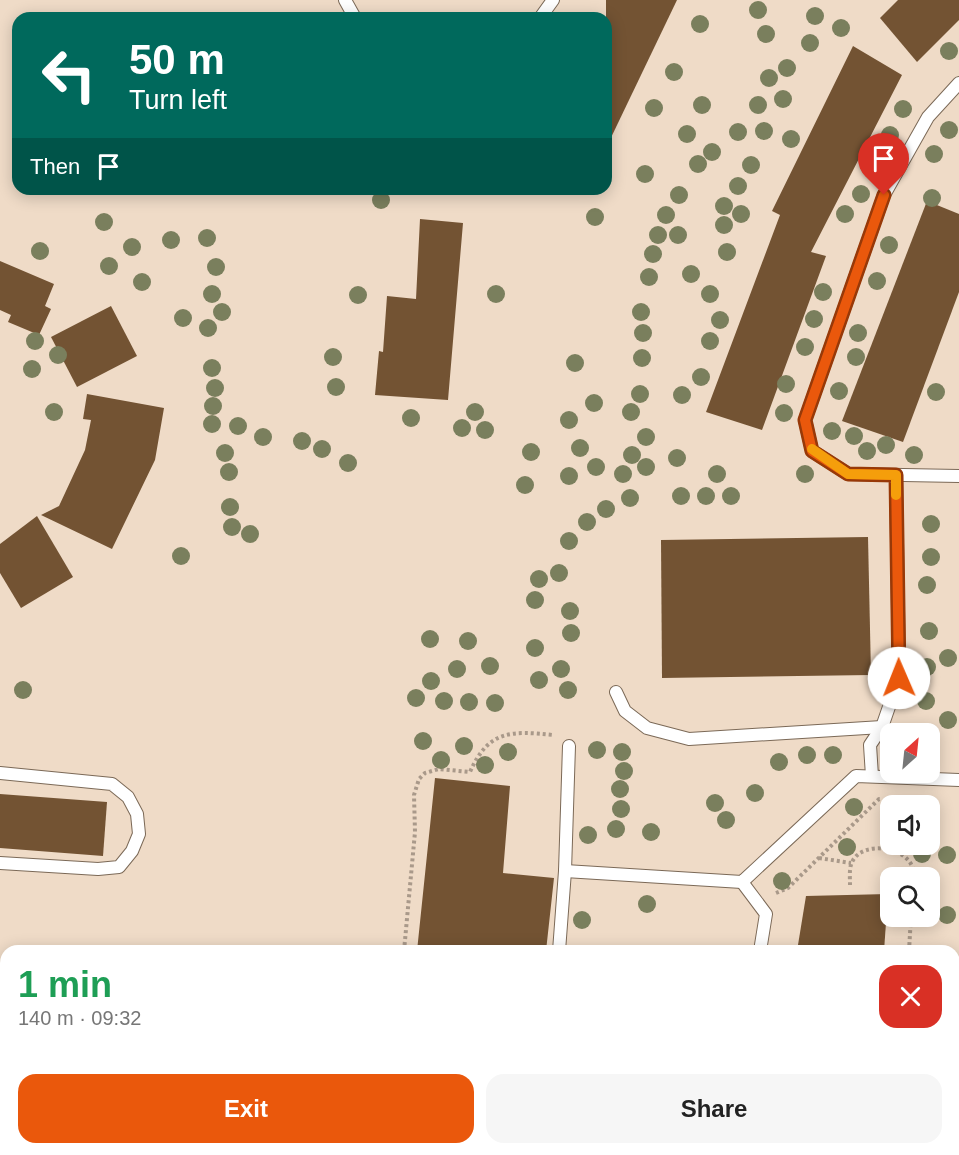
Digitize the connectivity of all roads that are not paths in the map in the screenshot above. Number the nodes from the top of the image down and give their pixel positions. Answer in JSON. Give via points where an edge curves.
{"nodes":[{"id":1,"x":959,"y":83,"type":"edge"},
{"id":2,"x":896,"y":475,"type":"junction"},
{"id":3,"x":959,"y":476,"type":"edge"},
{"id":4,"x":616,"y":692,"type":"dead end"},
{"id":5,"x":883,"y":723,"type":"edge"},
{"id":6,"x":880,"y":727,"type":"edge"},
{"id":7,"x":880,"y":730,"type":"edge"},
{"id":8,"x":569,"y":746,"type":"road end"},
{"id":9,"x":0,"y":773,"type":"edge"},
{"id":10,"x":872,"y":776,"type":"junction"},
{"id":11,"x":959,"y":780,"type":"edge"},
{"id":12,"x":0,"y":863,"type":"edge"},
{"id":13,"x":565,"y":872,"type":"junction"},
{"id":14,"x":742,"y":882,"type":"junction"},
{"id":15,"x":559,"y":945,"type":"edge"},
{"id":16,"x":761,"y":945,"type":"edge"}],
"edges":[{"from":1,"to":2,"type":"lane","via":[[928,117],[884,195],[805,420],[812,451],[848,474]]},
{"from":2,"to":3,"type":"lane"},
{"from":2,"to":5,"type":"lane","via":[[899,678]]},
{"from":4,"to":6,"type":"lane","via":[[626,711],[647,728],[689,739]]},
{"from":7,"to":10,"type":"lane","via":[[870,745]]},
{"from":8,"to":13,"type":"lane"},
{"from":9,"to":12,"type":"lane","via":[[112,784],[128,797],[137,814],[139,834],[119,867]]},
{"from":10,"to":11,"type":"lane"},
{"from":10,"to":14,"type":"lane","via":[[856,776]]},
{"from":13,"to":14,"type":"lane"},
{"from":13,"to":15,"type":"lane"},
{"from":14,"to":16,"type":"lane","via":[[766,914]]}]}
